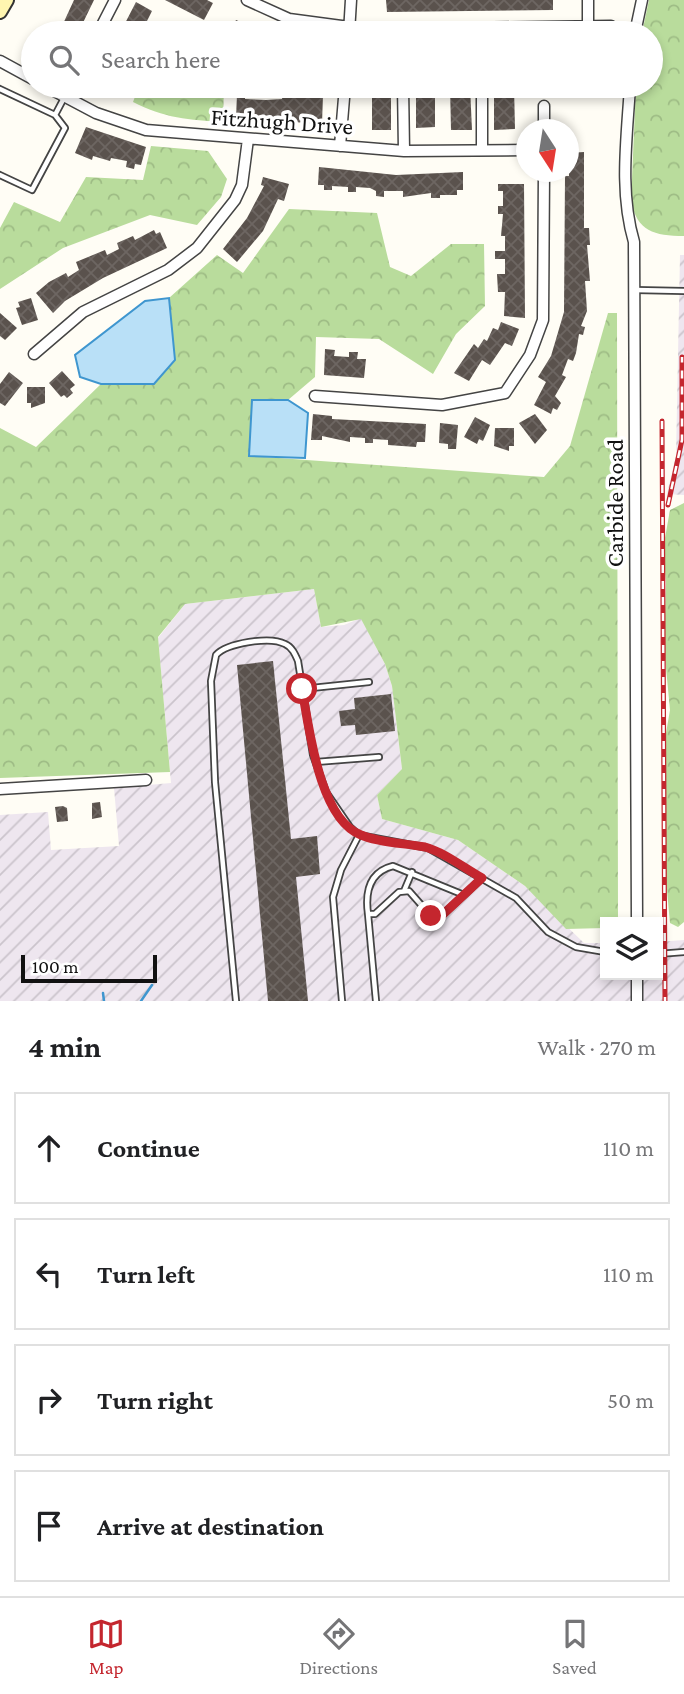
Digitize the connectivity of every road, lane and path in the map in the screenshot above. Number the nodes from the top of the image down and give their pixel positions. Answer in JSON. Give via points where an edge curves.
{"nodes":[{"id":1,"x":7,"y":0,"type":"edge"},
{"id":2,"x":115,"y":0,"type":"edge"},
{"id":3,"x":247,"y":0,"type":"edge"},
{"id":4,"x":351,"y":0,"type":"edge"},
{"id":5,"x":588,"y":0,"type":"edge"},
{"id":6,"x":642,"y":0,"type":"edge"},
{"id":7,"x":0,"y":12,"type":"edge"},
{"id":8,"x":104,"y":21,"type":"edge"},
{"id":9,"x":300,"y":21,"type":"edge"},
{"id":10,"x":350,"y":21,"type":"edge"},
{"id":11,"x":588,"y":21,"type":"edge"},
{"id":12,"x":638,"y":21,"type":"edge"},
{"id":13,"x":0,"y":61,"type":"edge"},
{"id":14,"x":21,"y":72,"type":"edge"},
{"id":15,"x":0,"y":89,"type":"edge"},
{"id":16,"x":64,"y":98,"type":"edge"},
{"id":17,"x":66,"y":98,"type":"edge"},
{"id":18,"x":344,"y":98,"type":"edge"},
{"id":19,"x":403,"y":98,"type":"edge"},
{"id":20,"x":482,"y":98,"type":"edge"},
{"id":21,"x":629,"y":98,"type":"edge"},
{"id":22,"x":544,"y":106,"type":"dead end"},
{"id":23,"x":55,"y":116,"type":"junction"},
{"id":24,"x":544,"y":119,"type":"edge"},
{"id":25,"x":248,"y":139,"type":"junction"},
{"id":26,"x":340,"y":146,"type":"junction"},
{"id":27,"x":482,"y":150,"type":"junction"},
{"id":28,"x":516,"y":150,"type":"edge"},
{"id":29,"x":404,"y":151,"type":"junction"},
{"id":30,"x":0,"y":175,"type":"edge"},
{"id":31,"x":544,"y":182,"type":"edge"},
{"id":32,"x":635,"y":290,"type":"junction"},
{"id":33,"x":684,"y":291,"type":"edge"},
{"id":34,"x":34,"y":354,"type":"dead end"},
{"id":35,"x":315,"y":396,"type":"dead end"},
{"id":36,"x":369,"y":682,"type":"dead end"},
{"id":37,"x":302,"y":689,"type":"junction"},
{"id":38,"x":379,"y":757,"type":"dead end"},
{"id":39,"x":316,"y":762,"type":"junction"},
{"id":40,"x":146,"y":780,"type":"dead end"},
{"id":41,"x":0,"y":789,"type":"edge"},
{"id":42,"x":359,"y":835,"type":"junction"},
{"id":43,"x":412,"y":872,"type":"junction"},
{"id":44,"x":482,"y":878,"type":"junction"},
{"id":45,"x":404,"y":891,"type":"junction"},
{"id":46,"x":464,"y":895,"type":"junction"},
{"id":47,"x":369,"y":914,"type":"junction"},
{"id":48,"x":637,"y":917,"type":"edge"},
{"id":49,"x":600,"y":951,"type":"edge"},
{"id":50,"x":684,"y":952,"type":"edge"},
{"id":51,"x":663,"y":954,"type":"edge"},
{"id":52,"x":637,"y":980,"type":"edge"},
{"id":53,"x":236,"y":1001,"type":"edge"},
{"id":54,"x":342,"y":1001,"type":"edge"},
{"id":55,"x":376,"y":1001,"type":"edge"},
{"id":56,"x":637,"y":1001,"type":"edge"}],
"edges":[{"from":1,"to":7,"type":"main road"},
{"from":2,"to":8,"type":"street"},
{"from":3,"to":9,"type":"street"},
{"from":4,"to":10,"type":"street"},
{"from":5,"to":11,"type":"street"},
{"from":6,"to":12,"type":"street"},
{"from":13,"to":14,"type":"street"},
{"from":15,"to":23,"type":"lane"},
{"from":16,"to":23,"type":"lane"},
{"from":17,"to":25,"type":"street","name":"Fitzhugh Drive","via":[[146,130]]},
{"from":18,"to":26,"type":"street"},
{"from":19,"to":29,"type":"street"},
{"from":20,"to":27,"type":"street"},
{"from":21,"to":32,"type":"street","name":"Carbide Road","via":[[625,198],[634,242]]},
{"from":22,"to":24,"type":"street"},
{"from":23,"to":30,"type":"lane","via":[[65,128],[32,190]]},
{"from":25,"to":26,"type":"street","name":"Fitzhugh Drive"},
{"from":25,"to":34,"type":"street","via":[[242,185],[197,248],[168,270],[83,312]]},
{"from":26,"to":29,"type":"street","name":"Fitzhugh Drive"},
{"from":27,"to":28,"type":"street","name":"Fitzhugh Drive"},
{"from":27,"to":29,"type":"street","name":"Fitzhugh Drive"},
{"from":31,"to":35,"type":"street","via":[[543,320],[530,355],[505,393],[442,405]]},
{"from":32,"to":33,"type":"lane"},
{"from":32,"to":48,"type":"street","name":"Carbide Road"},
{"from":36,"to":37,"type":"lane"},
{"from":37,"to":39,"type":"lane"},
{"from":37,"to":53,"type":"lane","via":[[295,655],[282,642],[232,645],[216,655],[211,681],[215,782]]},
{"from":38,"to":39,"type":"lane"},
{"from":39,"to":42,"type":"lane","via":[[337,812]]},
{"from":40,"to":41,"type":"street"},
{"from":42,"to":44,"type":"lane","via":[[428,848]]},
{"from":42,"to":54,"type":"lane","via":[[333,897]]},
{"from":43,"to":45,"type":"lane"},
{"from":43,"to":46,"type":"lane"},
{"from":43,"to":47,"type":"lane","via":[[383,868],[368,885]]},
{"from":44,"to":46,"type":"lane"},
{"from":44,"to":49,"type":"lane","via":[[516,898],[548,932],[576,947]]},
{"from":45,"to":46,"type":"lane","via":[[438,919]]},
{"from":45,"to":47,"type":"lane"},
{"from":47,"to":55,"type":"lane"},
{"from":50,"to":51,"type":"lane"},
{"from":52,"to":56,"type":"street"}]}
